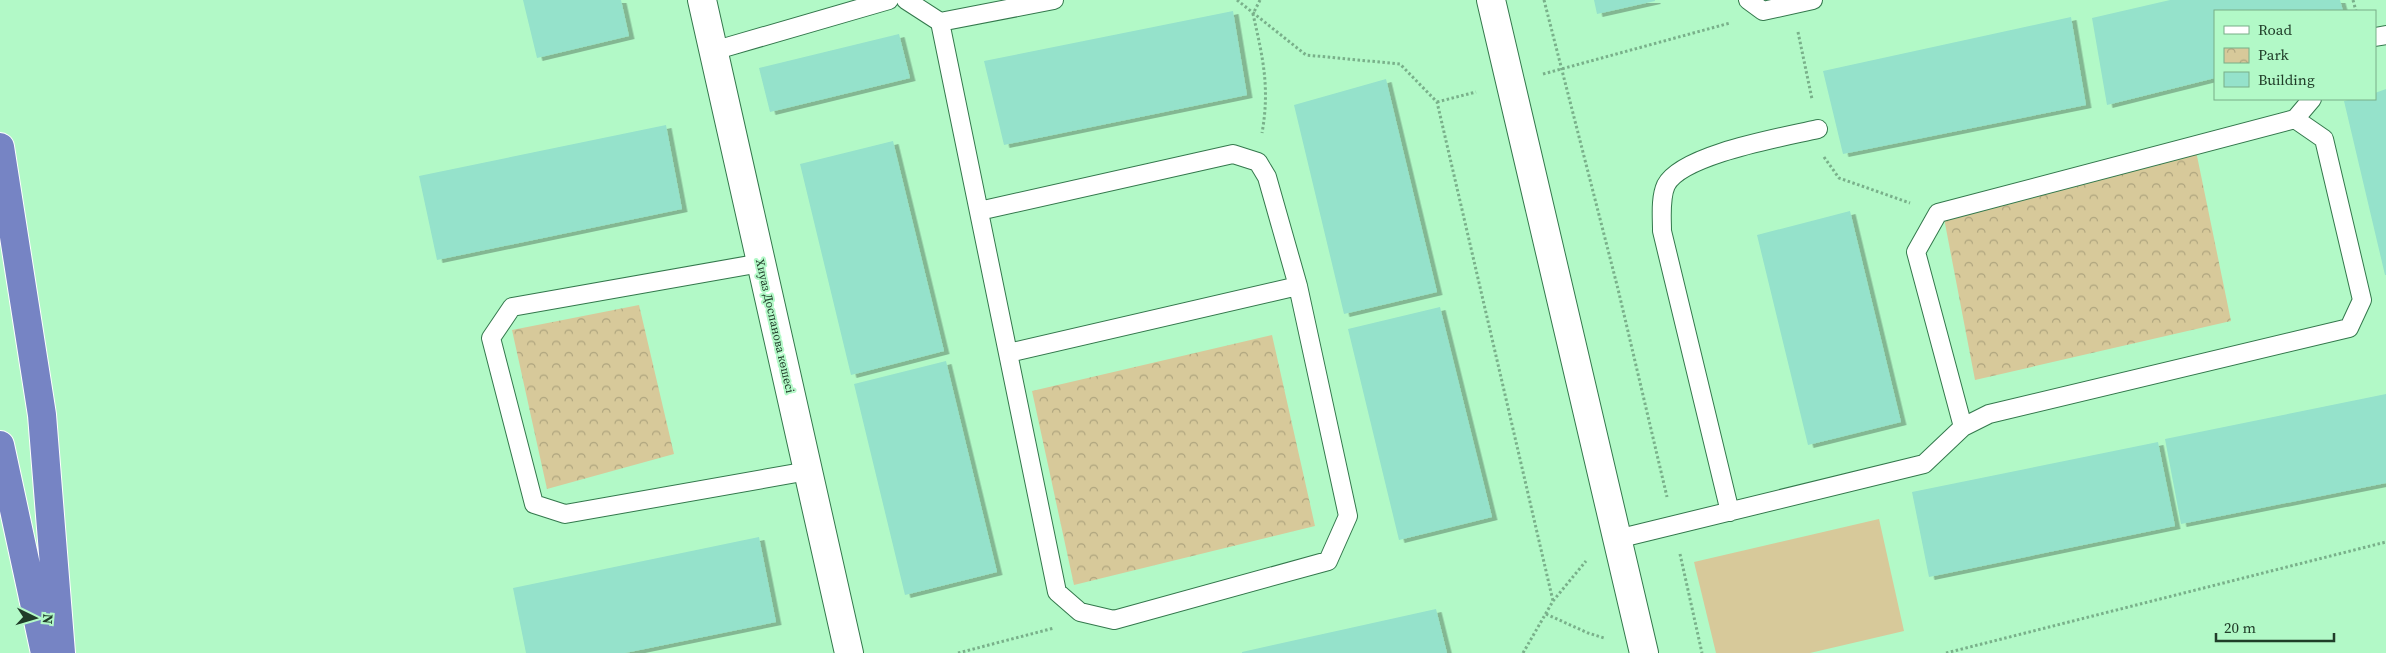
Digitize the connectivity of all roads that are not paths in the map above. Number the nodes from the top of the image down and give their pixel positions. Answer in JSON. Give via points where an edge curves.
{"nodes":[{"id":1,"x":702,"y":0,"type":"edge"},
{"id":2,"x":889,"y":0,"type":"edge"},
{"id":3,"x":906,"y":0,"type":"edge"},
{"id":4,"x":1054,"y":0,"type":"edge"},
{"id":5,"x":1491,"y":0,"type":"edge"},
{"id":6,"x":1748,"y":0,"type":"edge"},
{"id":7,"x":1813,"y":0,"type":"edge"},
{"id":8,"x":940,"y":22,"type":"junction"},
{"id":9,"x":713,"y":51,"type":"junction"},
{"id":10,"x":2311,"y":100,"type":"edge"},
{"id":11,"x":2295,"y":119,"type":"junction"},
{"id":12,"x":1818,"y":129,"type":"dead end"},
{"id":13,"x":0,"y":147,"type":"edge"},
{"id":14,"x":979,"y":211,"type":"junction"},
{"id":15,"x":761,"y":263,"type":"junction"},
{"id":16,"x":1298,"y":286,"type":"junction"},
{"id":17,"x":1008,"y":353,"type":"junction"},
{"id":18,"x":1964,"y":427,"type":"junction"},
{"id":19,"x":0,"y":445,"type":"edge"},
{"id":20,"x":808,"y":470,"type":"junction"},
{"id":21,"x":1730,"y":512,"type":"junction"},
{"id":22,"x":1617,"y":539,"type":"junction"},
{"id":23,"x":1644,"y":651,"type":"edge"},
{"id":24,"x":45,"y":653,"type":"edge"},
{"id":25,"x":62,"y":653,"type":"edge"},
{"id":26,"x":849,"y":653,"type":"edge"}],
"edges":[{"from":1,"to":9,"type":"street","name":"Хиуаз Доспанова көшесі"},
{"from":2,"to":9,"type":"lane"},
{"from":3,"to":8,"type":"lane"},
{"from":4,"to":8,"type":"lane"},
{"from":5,"to":22,"type":"street"},
{"from":6,"to":7,"type":"lane","via":[[1763,11]]},
{"from":8,"to":14,"type":"lane"},
{"from":9,"to":15,"type":"street","name":"Хиуаз Доспанова көшесі"},
{"from":10,"to":11,"type":"lane"},
{"from":11,"to":18,"type":"lane","via":[[1938,213],[1916,252]]},
{"from":11,"to":18,"type":"lane","via":[[2324,139],[2362,300],[2349,328],[1989,414]]},
{"from":12,"to":21,"type":"lane","via":[[1728,150],[1682,168],[1666,185],[1662,231]]},
{"from":13,"to":25,"type":"highway","via":[[42,415]]},
{"from":14,"to":16,"type":"lane","via":[[1233,154],[1258,162],[1267,177]]},
{"from":14,"to":17,"type":"lane"},
{"from":15,"to":20,"type":"street","name":"Хиуаз Доспанова көшесі"},
{"from":15,"to":20,"type":"lane","via":[[512,307],[491,338],[534,504],[565,514]]},
{"from":16,"to":17,"type":"lane"},
{"from":16,"to":17,"type":"lane","via":[[1348,516],[1328,561],[1114,620],[1080,612],[1057,592]]},
{"from":18,"to":21,"type":"lane","via":[[1924,464]]},
{"from":19,"to":24,"type":"highway"},
{"from":20,"to":26,"type":"street","name":"Хиуаз Доспанова көшесі"},
{"from":21,"to":22,"type":"lane"},
{"from":22,"to":23,"type":"street"}]}
